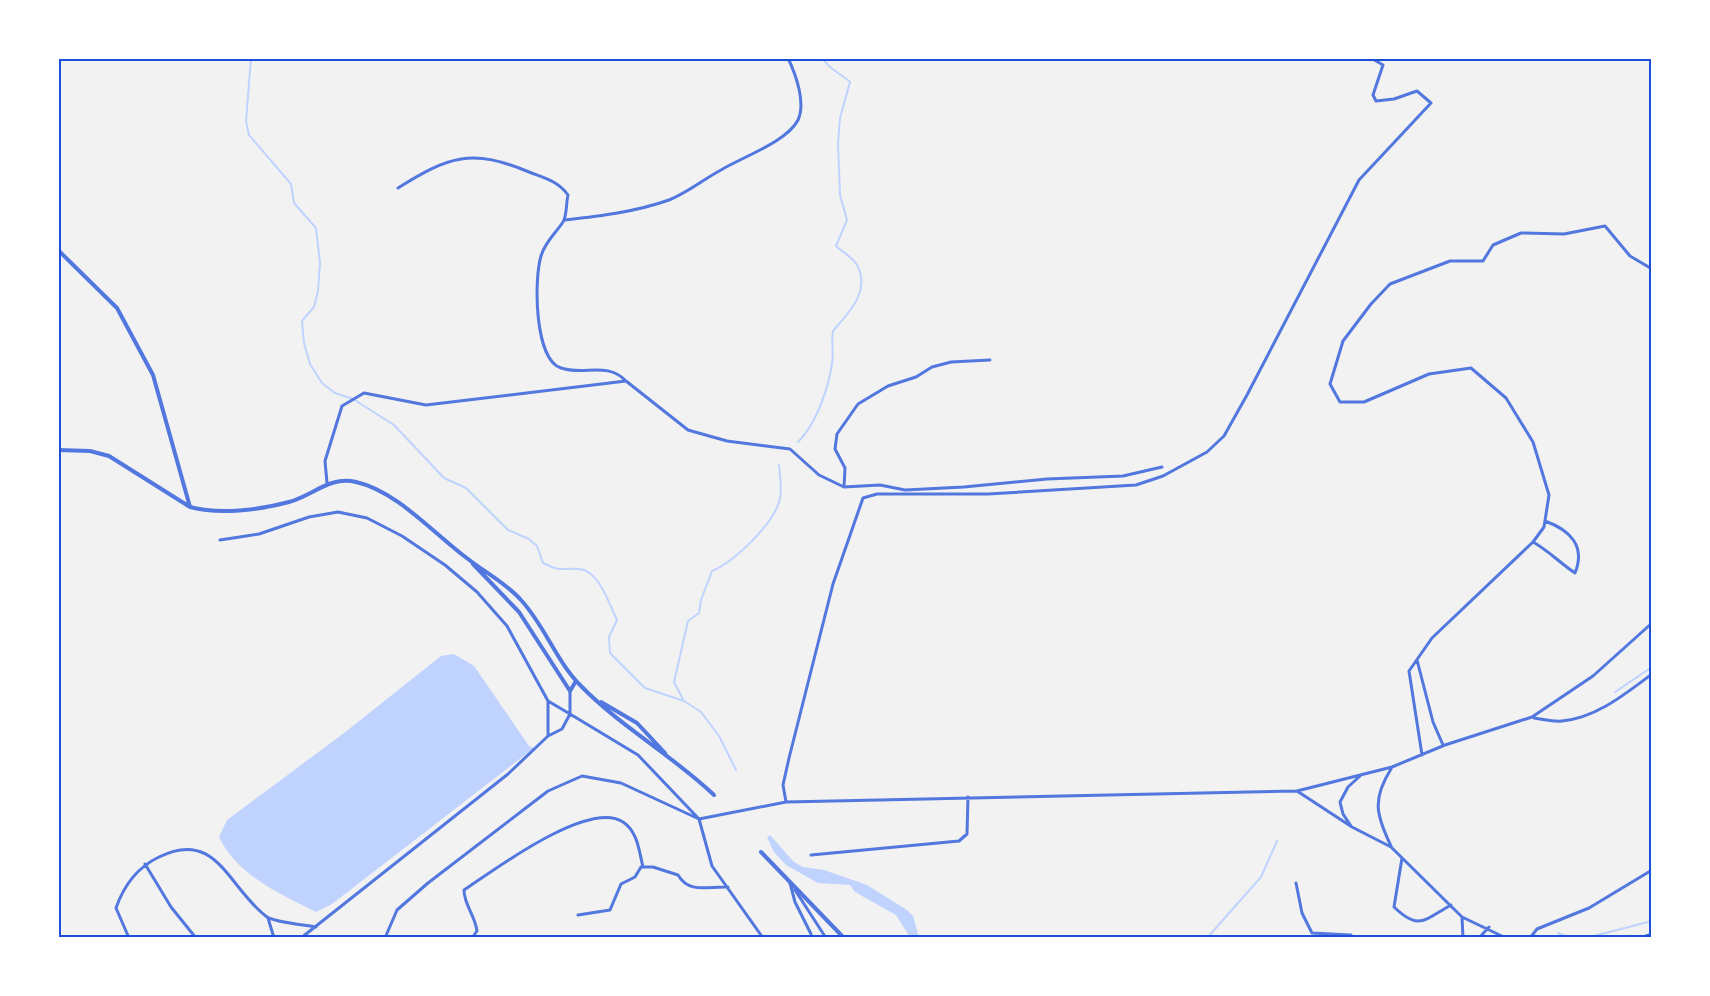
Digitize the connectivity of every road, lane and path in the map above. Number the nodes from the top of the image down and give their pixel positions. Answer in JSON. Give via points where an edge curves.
{"nodes":[{"id":1,"x":788,"y":58,"type":"edge"},
{"id":2,"x":1371,"y":58,"type":"edge"},
{"id":3,"x":398,"y":188,"type":"dead end"},
{"id":4,"x":565,"y":219,"type":"junction"},
{"id":5,"x":58,"y":250,"type":"edge"},
{"id":6,"x":1652,"y":269,"type":"edge"},
{"id":7,"x":990,"y":360,"type":"dead end"},
{"id":8,"x":626,"y":381,"type":"junction"},
{"id":9,"x":58,"y":450,"type":"edge"},
{"id":10,"x":1162,"y":467,"type":"dead end"},
{"id":11,"x":327,"y":483,"type":"junction"},
{"id":12,"x":844,"y":487,"type":"junction"},
{"id":13,"x":190,"y":507,"type":"junction"},
{"id":14,"x":1545,"y":521,"type":"junction"},
{"id":15,"x":220,"y":540,"type":"dead end"},
{"id":16,"x":1533,"y":542,"type":"junction"},
{"id":17,"x":470,"y":561,"type":"junction"},
{"id":18,"x":1652,"y":623,"type":"edge"},
{"id":19,"x":1417,"y":660,"type":"junction"},
{"id":20,"x":1652,"y":674,"type":"edge"},
{"id":21,"x":576,"y":681,"type":"junction"},
{"id":22,"x":570,"y":691,"type":"junction"},
{"id":23,"x":548,"y":701,"type":"junction"},
{"id":24,"x":570,"y":714,"type":"junction"},
{"id":25,"x":1532,"y":717,"type":"junction"},
{"id":26,"x":548,"y":736,"type":"junction"},
{"id":27,"x":1443,"y":745,"type":"junction"},
{"id":28,"x":1422,"y":755,"type":"junction"},
{"id":29,"x":1392,"y":767,"type":"junction"},
{"id":30,"x":1363,"y":775,"type":"junction"},
{"id":31,"x":1297,"y":791,"type":"junction"},
{"id":32,"x":714,"y":795,"type":"dead end"},
{"id":33,"x":968,"y":797,"type":"junction"},
{"id":34,"x":786,"y":802,"type":"junction"},
{"id":35,"x":699,"y":819,"type":"junction"},
{"id":36,"x":1352,"y":827,"type":"junction"},
{"id":37,"x":1391,"y":847,"type":"junction"},
{"id":38,"x":761,"y":852,"type":"dead end"},
{"id":39,"x":811,"y":855,"type":"dead end"},
{"id":40,"x":1402,"y":858,"type":"junction"},
{"id":41,"x":145,"y":864,"type":"junction"},
{"id":42,"x":644,"y":867,"type":"junction"},
{"id":43,"x":1652,"y":870,"type":"edge"},
{"id":44,"x":789,"y":881,"type":"junction"},
{"id":45,"x":1296,"y":883,"type":"dead end"},
{"id":46,"x":728,"y":887,"type":"junction"},
{"id":47,"x":1451,"y":905,"type":"junction"},
{"id":48,"x":578,"y":915,"type":"dead end"},
{"id":49,"x":1462,"y":917,"type":"junction"},
{"id":50,"x":268,"y":918,"type":"junction"},
{"id":51,"x":316,"y":927,"type":"junction"},
{"id":52,"x":1489,"y":927,"type":"junction"},
{"id":53,"x":812,"y":934,"type":"dead end"},
{"id":54,"x":1652,"y":934,"type":"edge"},
{"id":55,"x":1504,"y":937,"type":"edge"},
{"id":56,"x":129,"y":938,"type":"edge"},
{"id":57,"x":196,"y":938,"type":"edge"},
{"id":58,"x":274,"y":938,"type":"edge"},
{"id":59,"x":302,"y":938,"type":"edge"},
{"id":60,"x":385,"y":938,"type":"edge"},
{"id":61,"x":472,"y":938,"type":"edge"},
{"id":62,"x":763,"y":938,"type":"edge"},
{"id":63,"x":824,"y":938,"type":"edge"},
{"id":64,"x":844,"y":938,"type":"edge"},
{"id":65,"x":1352,"y":938,"type":"edge"},
{"id":66,"x":1463,"y":938,"type":"edge"},
{"id":67,"x":1479,"y":938,"type":"edge"},
{"id":68,"x":1530,"y":938,"type":"edge"},
{"id":69,"x":1640,"y":938,"type":"edge"}],
"edges":[{"from":1,"to":4,"type":"street","via":[[795,72],[801,110],[793,127],[760,151],[671,199],[612,214]]},
{"from":2,"to":34,"type":"street","via":[[1383,65],[1373,95],[1376,100],[1417,91],[1431,103],[1359,180],[1247,395],[1224,436],[1207,452],[1163,476],[1136,485],[988,494],[877,494],[863,498],[833,584],[800,711],[783,784]]},
{"from":3,"to":4,"type":"street","via":[[426,171],[458,159],[478,156],[500,160],[561,185],[568,195]]},
{"from":4,"to":8,"type":"street","via":[[545,244],[540,259],[538,315],[543,346],[551,363],[562,369],[606,369],[618,372]]},
{"from":5,"to":13,"type":"street","via":[[117,308],[153,375]]},
{"from":6,"to":14,"type":"street","via":[[1630,256],[1605,226],[1564,234],[1521,233],[1493,245],[1483,261],[1450,261],[1390,284],[1343,341],[1330,384],[1340,402],[1364,402],[1429,374],[1471,368],[1506,398],[1533,442],[1549,495]]},
{"from":7,"to":12,"type":"street","via":[[932,367],[858,404],[837,434],[835,449],[845,468]]},
{"from":8,"to":11,"type":"street","via":[[426,405],[364,393],[342,406],[325,461]]},
{"from":8,"to":12,"type":"street","via":[[688,430],[726,441],[790,449],[819,475]]},
{"from":9,"to":13,"type":"street","via":[[109,456]]},
{"from":10,"to":12,"type":"street","via":[[1123,476],[964,488]]},
{"from":11,"to":13,"type":"street","via":[[307,496],[265,507],[226,511]]},
{"from":11,"to":17,"type":"street","via":[[342,480],[371,486]]},
{"from":14,"to":16,"type":"street"},
{"from":14,"to":16,"type":"street","via":[[1557,525],[1578,546],[1580,560],[1575,573]]},
{"from":15,"to":23,"type":"street","via":[[259,534],[338,512],[367,518],[402,536],[477,592],[507,626]]},
{"from":16,"to":19,"type":"street","via":[[1432,638]]},
{"from":17,"to":21,"type":"street","via":[[492,574],[521,600]]},
{"from":17,"to":22,"type":"street","via":[[519,612]]},
{"from":18,"to":25,"type":"street","via":[[1593,676]]},
{"from":19,"to":27,"type":"street","via":[[1433,723]]},
{"from":19,"to":28,"type":"street","via":[[1409,671]]},
{"from":20,"to":25,"type":"street","via":[[1617,700],[1588,713],[1561,722]]},
{"from":21,"to":22,"type":"street"},
{"from":21,"to":32,"type":"street"},
{"from":22,"to":24,"type":"street"},
{"from":23,"to":24,"type":"street"},
{"from":23,"to":26,"type":"street"},
{"from":24,"to":26,"type":"street","via":[[561,729]]},
{"from":24,"to":35,"type":"street","via":[[638,755]]},
{"from":25,"to":27,"type":"street"},
{"from":26,"to":51,"type":"street","via":[[508,774]]},
{"from":27,"to":28,"type":"street"},
{"from":28,"to":29,"type":"street"},
{"from":29,"to":30,"type":"street"},
{"from":29,"to":37,"type":"street","via":[[1377,798],[1381,825]]},
{"from":30,"to":31,"type":"street"},
{"from":30,"to":36,"type":"street","via":[[1348,787],[1340,801]]},
{"from":31,"to":33,"type":"street"},
{"from":31,"to":36,"type":"street"},
{"from":33,"to":34,"type":"street"},
{"from":33,"to":39,"type":"street","via":[[967,834],[960,841]]},
{"from":34,"to":35,"type":"street"},
{"from":35,"to":46,"type":"street","via":[[712,866]]},
{"from":35,"to":60,"type":"street","via":[[621,783],[582,776],[548,792],[428,883],[398,910]]},
{"from":36,"to":37,"type":"street"},
{"from":37,"to":40,"type":"street"},
{"from":38,"to":44,"type":"street"},
{"from":40,"to":47,"type":"street"},
{"from":40,"to":47,"type":"street","via":[[1394,907],[1408,920],[1421,922]]},
{"from":41,"to":50,"type":"street","via":[[174,851],[191,847],[203,850]]},
{"from":41,"to":56,"type":"street","via":[[121,894],[116,908]]},
{"from":41,"to":57,"type":"street"},
{"from":42,"to":46,"type":"street","via":[[678,875],[690,888]]},
{"from":42,"to":48,"type":"street","via":[[621,884],[610,910]]},
{"from":42,"to":61,"type":"street","via":[[637,842],[622,822],[596,817],[576,824],[534,843],[464,890],[464,900],[476,917],[477,931]]},
{"from":43,"to":68,"type":"street","via":[[1589,908],[1537,929]]},
{"from":44,"to":53,"type":"street"},
{"from":44,"to":63,"type":"street"},
{"from":44,"to":64,"type":"street"},
{"from":45,"to":65,"type":"street","via":[[1302,914],[1312,933]]},
{"from":46,"to":62,"type":"street"},
{"from":47,"to":49,"type":"street"},
{"from":49,"to":52,"type":"street"},
{"from":49,"to":66,"type":"street"},
{"from":50,"to":51,"type":"street"},
{"from":50,"to":58,"type":"street"},
{"from":51,"to":59,"type":"street"},
{"from":52,"to":55,"type":"street"},
{"from":52,"to":67,"type":"street"},
{"from":54,"to":69,"type":"street"}]}
